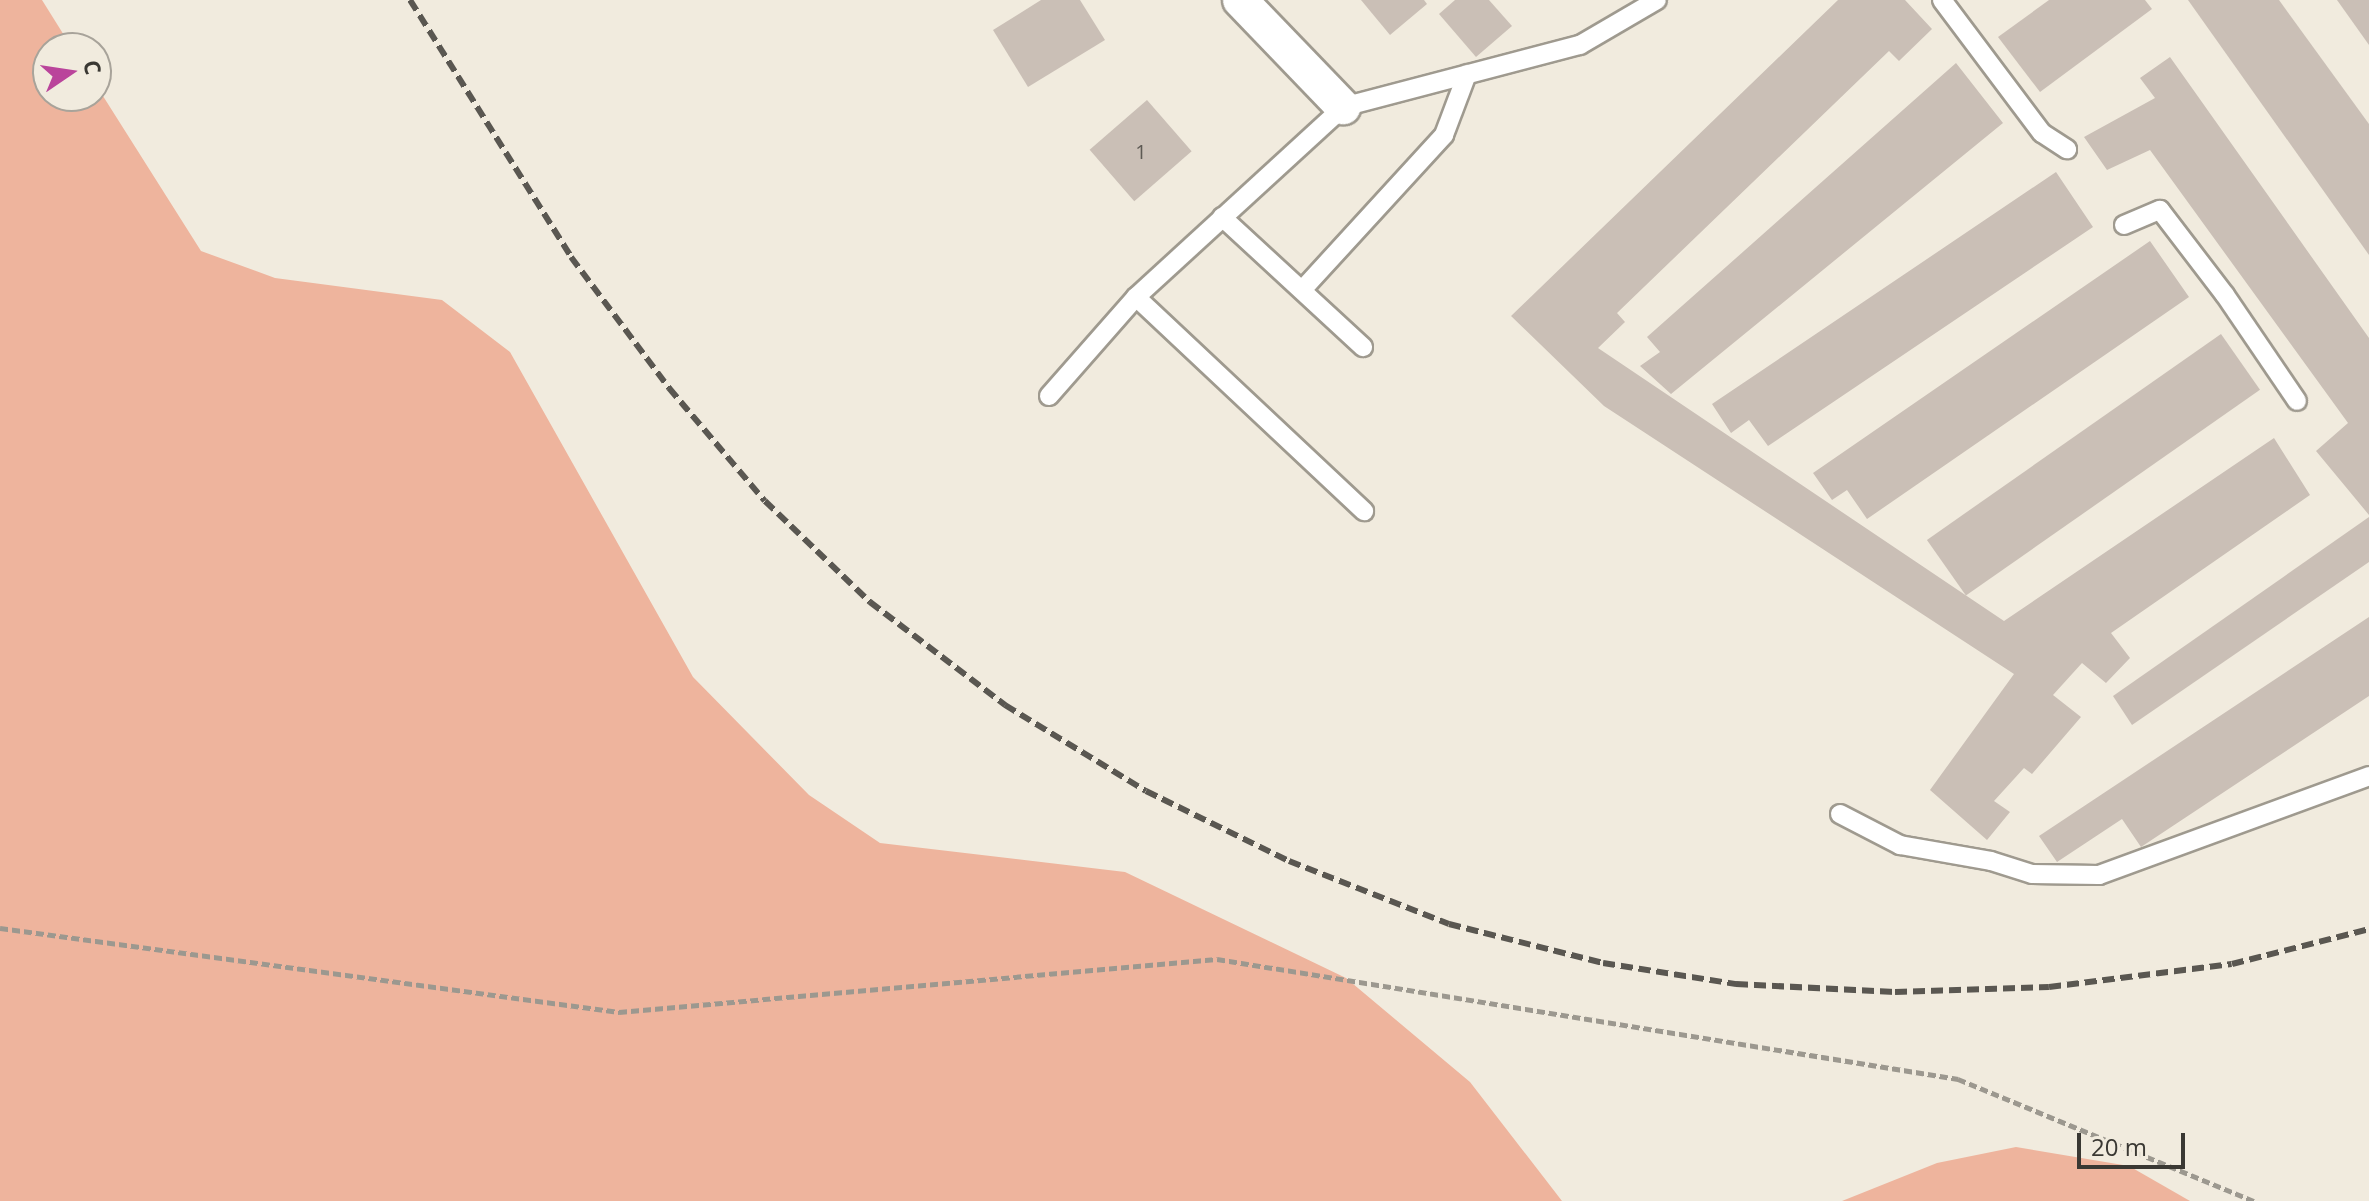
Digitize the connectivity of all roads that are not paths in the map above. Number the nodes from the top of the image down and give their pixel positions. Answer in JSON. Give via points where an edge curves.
{"nodes":[{"id":1,"x":1240,"y":0,"type":"edge"},
{"id":2,"x":1657,"y":0,"type":"edge"},
{"id":3,"x":1942,"y":0,"type":"edge"},
{"id":4,"x":1467,"y":74,"type":"junction"},
{"id":5,"x":1343,"y":107,"type":"junction"},
{"id":6,"x":2067,"y":149,"type":"dead end"},
{"id":7,"x":1222,"y":217,"type":"junction"},
{"id":8,"x":2124,"y":225,"type":"dead end"},
{"id":9,"x":1303,"y":289,"type":"junction"},
{"id":10,"x":1136,"y":297,"type":"junction"},
{"id":11,"x":1363,"y":347,"type":"dead end"},
{"id":12,"x":1049,"y":396,"type":"dead end"},
{"id":13,"x":2297,"y":401,"type":"dead end"},
{"id":14,"x":1364,"y":511,"type":"dead end"},
{"id":15,"x":2369,"y":776,"type":"edge"},
{"id":16,"x":1840,"y":814,"type":"dead end"}],
"edges":[{"from":1,"to":5,"type":"street"},
{"from":2,"to":4,"type":"lane","via":[[1580,45]]},
{"from":3,"to":6,"type":"lane","via":[[2042,133]]},
{"from":4,"to":5,"type":"lane"},
{"from":4,"to":9,"type":"lane","via":[[1444,135]]},
{"from":5,"to":7,"type":"lane"},
{"from":7,"to":9,"type":"lane"},
{"from":7,"to":10,"type":"lane"},
{"from":8,"to":13,"type":"lane","via":[[2160,210]]},
{"from":9,"to":11,"type":"lane"},
{"from":10,"to":12,"type":"lane"},
{"from":10,"to":14,"type":"lane"},
{"from":15,"to":16,"type":"lane","via":[[2099,875],[2032,874],[1900,845]]}]}
